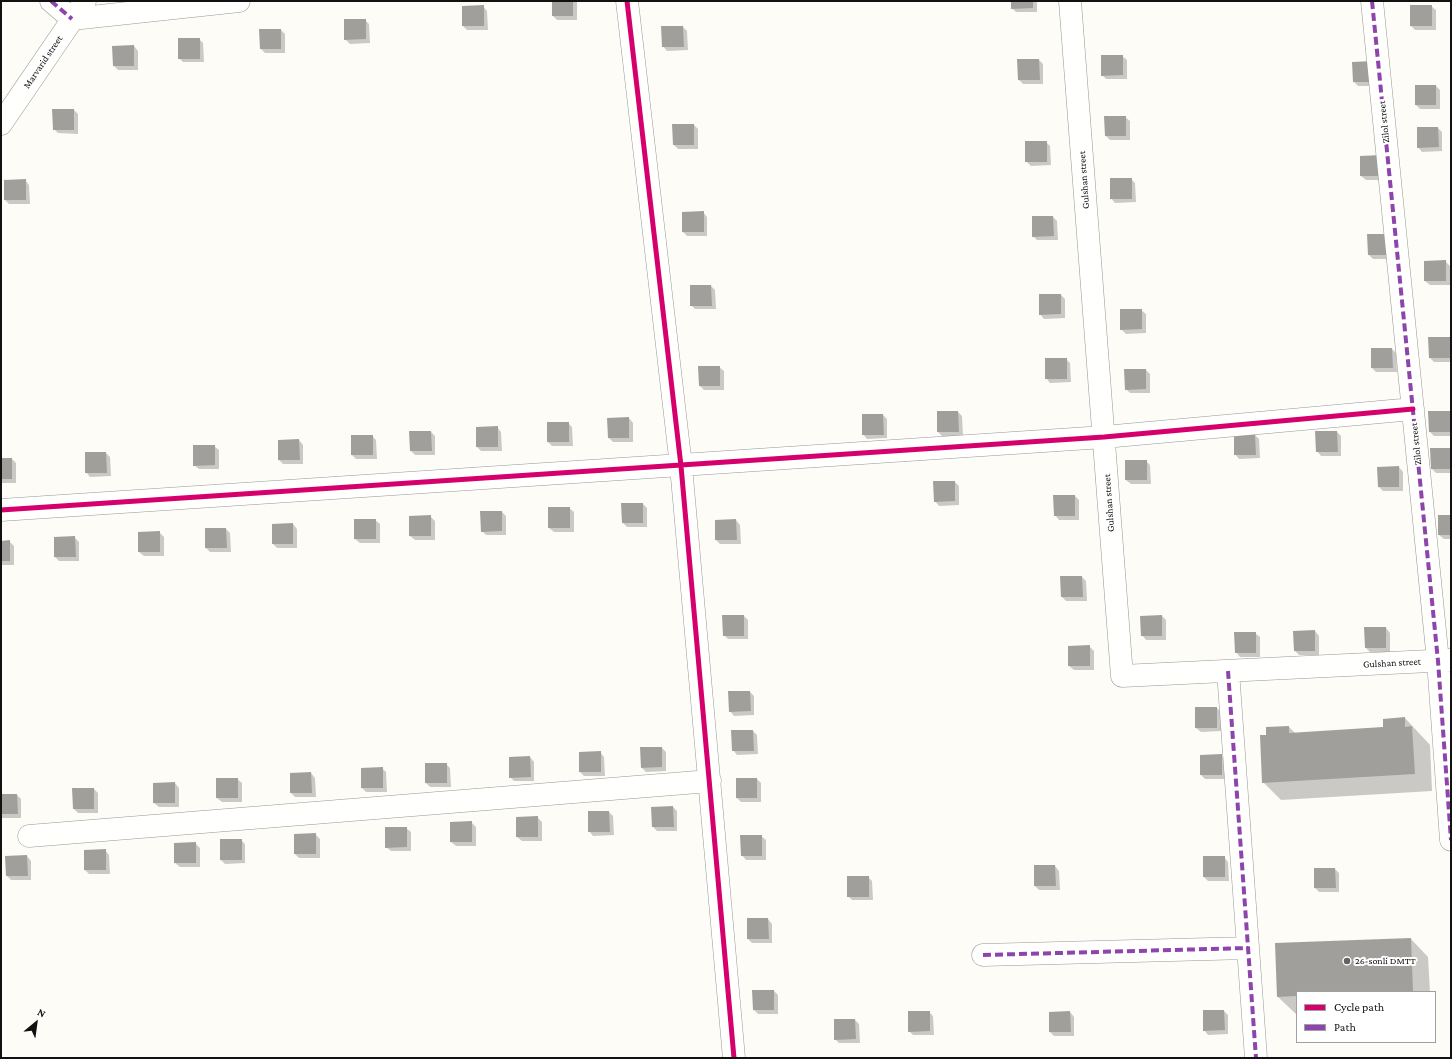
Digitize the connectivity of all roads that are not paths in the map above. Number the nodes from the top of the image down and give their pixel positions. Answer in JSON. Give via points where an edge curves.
{"nodes":[{"id":1,"x":51,"y":1,"type":"edge"},
{"id":2,"x":85,"y":1,"type":"edge"},
{"id":3,"x":239,"y":1,"type":"edge"},
{"id":4,"x":627,"y":1,"type":"edge"},
{"id":5,"x":1070,"y":1,"type":"edge"},
{"id":6,"x":1372,"y":1,"type":"edge"},
{"id":7,"x":72,"y":19,"type":"junction"},
{"id":8,"x":1,"y":124,"type":"edge"},
{"id":9,"x":1413,"y":409,"type":"junction"},
{"id":10,"x":1104,"y":438,"type":"junction"},
{"id":11,"x":681,"y":466,"type":"junction"},
{"id":12,"x":1,"y":510,"type":"edge"},
{"id":13,"x":1444,"y":661,"type":"edge"},
{"id":14,"x":1228,"y":671,"type":"junction"},
{"id":15,"x":710,"y":781,"type":"junction"},
{"id":16,"x":29,"y":836,"type":"dead end"},
{"id":17,"x":1451,"y":840,"type":"edge"},
{"id":18,"x":1248,"y":948,"type":"junction"},
{"id":19,"x":983,"y":955,"type":"dead end"},
{"id":20,"x":734,"y":1058,"type":"edge"},
{"id":21,"x":1256,"y":1058,"type":"edge"}],
"edges":[{"from":1,"to":7,"type":"street"},
{"from":2,"to":7,"type":"street","name":"Marvarid street"},
{"from":3,"to":7,"type":"street"},
{"from":4,"to":11,"type":"street"},
{"from":5,"to":10,"type":"street","name":"Gulshan street"},
{"from":6,"to":9,"type":"street","name":"Zilol street"},
{"from":7,"to":8,"type":"street","name":"Marvarid street"},
{"from":9,"to":10,"type":"street"},
{"from":9,"to":13,"type":"street","name":"Zilol street"},
{"from":10,"to":11,"type":"street"},
{"from":10,"to":14,"type":"street","name":"Gulshan street","via":[[1122,676]]},
{"from":11,"to":12,"type":"street"},
{"from":11,"to":15,"type":"street"},
{"from":13,"to":14,"type":"street","name":"Gulshan street"},
{"from":13,"to":17,"type":"street","name":"Zilol street"},
{"from":14,"to":18,"type":"street"},
{"from":15,"to":16,"type":"street"},
{"from":15,"to":20,"type":"street"},
{"from":18,"to":19,"type":"street"},
{"from":18,"to":21,"type":"street"}]}
